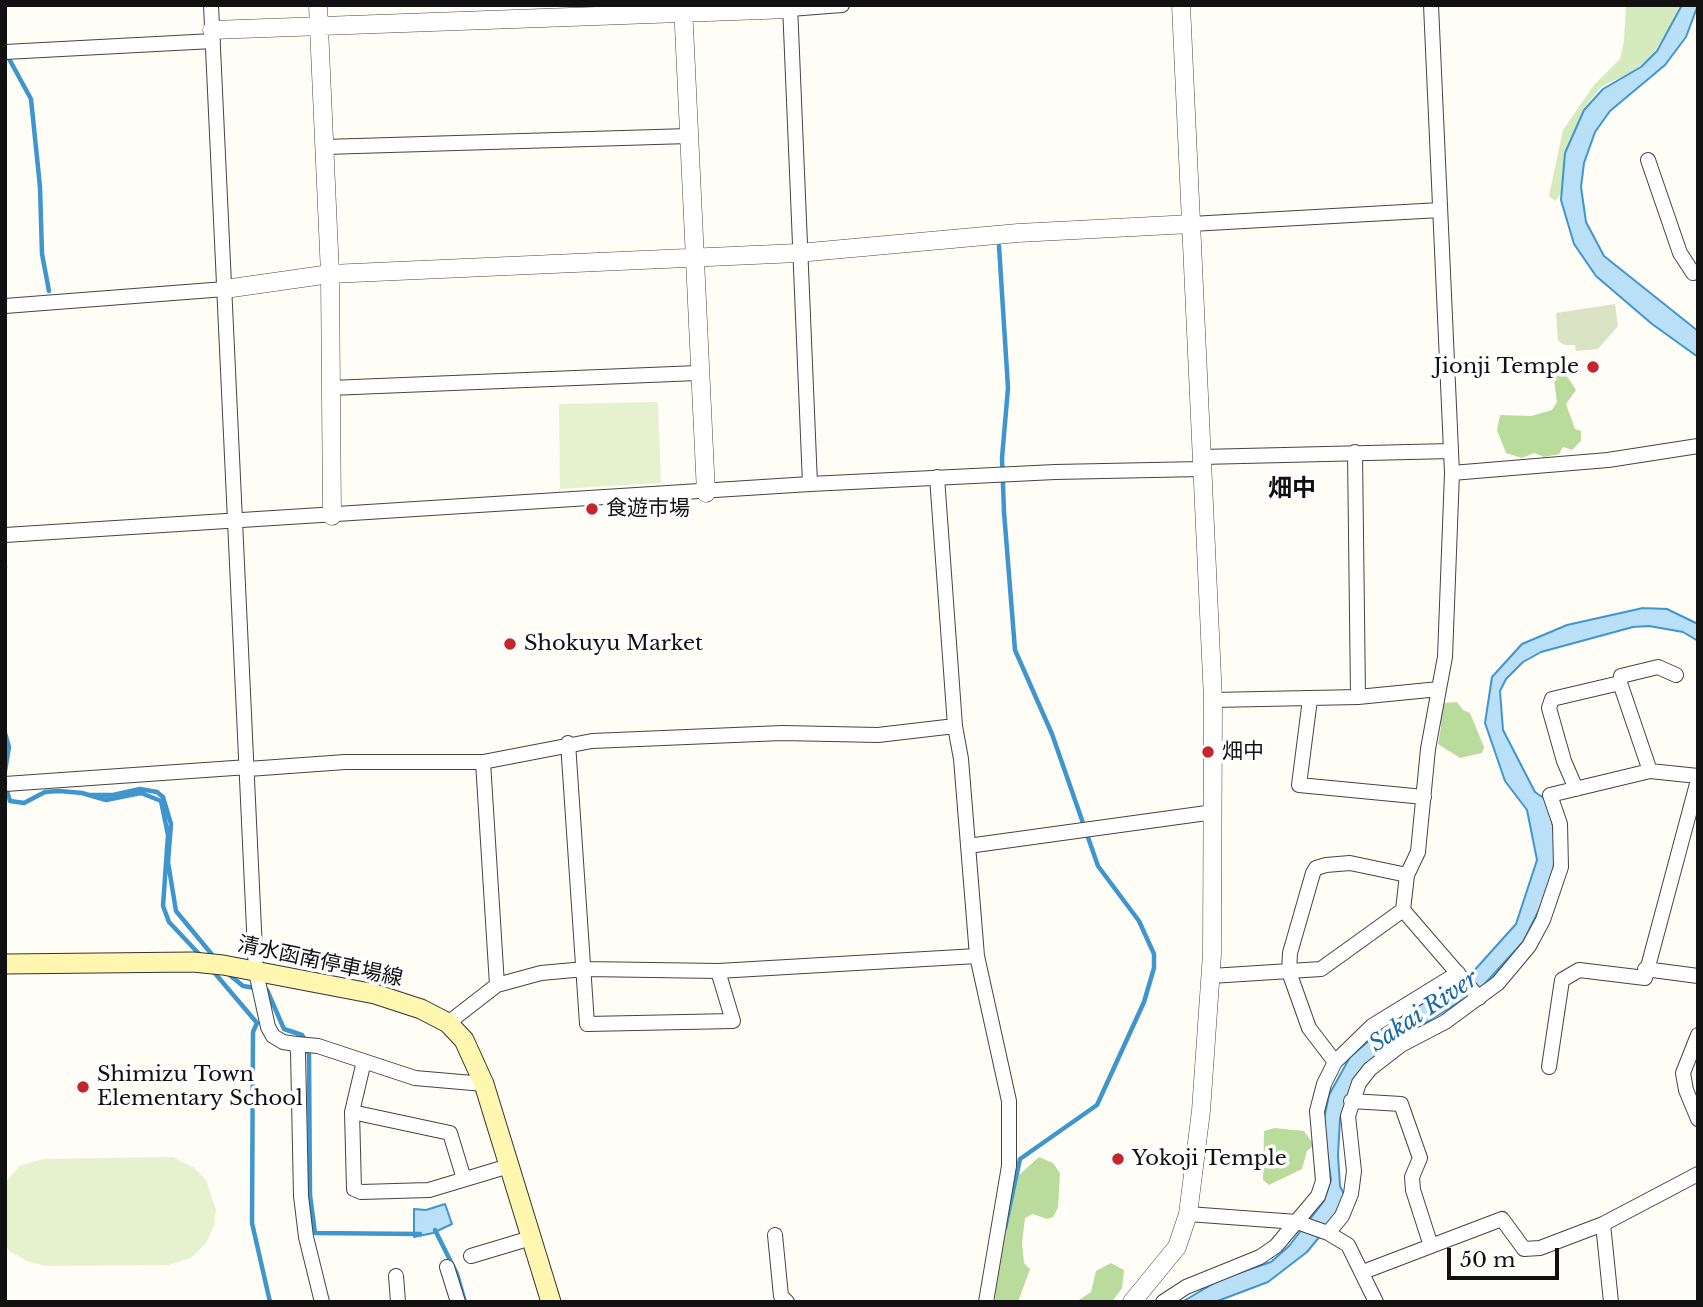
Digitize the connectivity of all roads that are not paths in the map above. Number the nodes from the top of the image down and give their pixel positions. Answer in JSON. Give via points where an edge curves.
{"nodes":[{"id":1,"x":211,"y":5,"type":"edge"},
{"id":2,"x":318,"y":5,"type":"edge"},
{"id":3,"x":842,"y":5,"type":"edge"},
{"id":4,"x":1181,"y":5,"type":"edge"},
{"id":5,"x":1431,"y":5,"type":"edge"},
{"id":6,"x":790,"y":7,"type":"edge"},
{"id":7,"x":684,"y":10,"type":"edge"},
{"id":8,"x":319,"y":27,"type":"junction"},
{"id":9,"x":212,"y":35,"type":"junction"},
{"id":10,"x":5,"y":52,"type":"edge"},
{"id":11,"x":689,"y":136,"type":"junction"},
{"id":12,"x":324,"y":147,"type":"junction"},
{"id":13,"x":1648,"y":160,"type":"dead end"},
{"id":14,"x":1440,"y":210,"type":"junction"},
{"id":15,"x":1191,"y":224,"type":"junction"},
{"id":16,"x":798,"y":253,"type":"junction"},
{"id":17,"x":694,"y":259,"type":"junction"},
{"id":18,"x":1698,"y":271,"type":"edge"},
{"id":19,"x":330,"y":274,"type":"junction"},
{"id":20,"x":225,"y":289,"type":"junction"},
{"id":21,"x":5,"y":306,"type":"edge"},
{"id":22,"x":698,"y":373,"type":"junction"},
{"id":23,"x":330,"y":388,"type":"junction"},
{"id":24,"x":1698,"y":446,"type":"edge"},
{"id":25,"x":1451,"y":451,"type":"junction"},
{"id":26,"x":1354,"y":452,"type":"junction"},
{"id":27,"x":1201,"y":463,"type":"junction"},
{"id":28,"x":1452,"y":473,"type":"junction"},
{"id":29,"x":937,"y":477,"type":"junction"},
{"id":30,"x":810,"y":484,"type":"junction"},
{"id":31,"x":706,"y":492,"type":"junction"},
{"id":32,"x":332,"y":516,"type":"junction"},
{"id":33,"x":237,"y":522,"type":"junction"},
{"id":34,"x":5,"y":535,"type":"edge"},
{"id":35,"x":1676,"y":675,"type":"dead end"},
{"id":36,"x":1620,"y":683,"type":"junction"},
{"id":37,"x":1439,"y":689,"type":"junction"},
{"id":38,"x":1358,"y":697,"type":"junction"},
{"id":39,"x":1310,"y":699,"type":"junction"},
{"id":40,"x":1213,"y":701,"type":"junction"},
{"id":41,"x":954,"y":726,"type":"junction"},
{"id":42,"x":568,"y":743,"type":"junction"},
{"id":43,"x":483,"y":762,"type":"junction"},
{"id":44,"x":248,"y":768,"type":"junction"},
{"id":45,"x":1650,"y":771,"type":"junction"},
{"id":46,"x":1698,"y":778,"type":"edge"},
{"id":47,"x":5,"y":783,"type":"edge"},
{"id":48,"x":1576,"y":789,"type":"junction"},
{"id":49,"x":1424,"y":797,"type":"junction"},
{"id":50,"x":1214,"y":812,"type":"junction"},
{"id":51,"x":968,"y":846,"type":"junction"},
{"id":52,"x":1407,"y":875,"type":"junction"},
{"id":53,"x":1403,"y":910,"type":"junction"},
{"id":54,"x":977,"y":956,"type":"junction"},
{"id":55,"x":5,"y":964,"type":"edge"},
{"id":56,"x":585,"y":969,"type":"junction"},
{"id":57,"x":1645,"y":969,"type":"junction"},
{"id":58,"x":718,"y":971,"type":"junction"},
{"id":59,"x":256,"y":972,"type":"junction"},
{"id":60,"x":1289,"y":972,"type":"junction"},
{"id":61,"x":1458,"y":974,"type":"junction"},
{"id":62,"x":1211,"y":976,"type":"junction"},
{"id":63,"x":1698,"y":976,"type":"edge"},
{"id":64,"x":497,"y":985,"type":"junction"},
{"id":65,"x":1479,"y":998,"type":"junction"},
{"id":66,"x":448,"y":1023,"type":"junction"},
{"id":67,"x":1698,"y":1035,"type":"edge"},
{"id":68,"x":296,"y":1044,"type":"junction"},
{"id":69,"x":364,"y":1061,"type":"junction"},
{"id":70,"x":1335,"y":1062,"type":"junction"},
{"id":71,"x":1549,"y":1067,"type":"dead end"},
{"id":72,"x":484,"y":1084,"type":"junction"},
{"id":73,"x":1351,"y":1101,"type":"junction"},
{"id":74,"x":352,"y":1112,"type":"junction"},
{"id":75,"x":1698,"y":1119,"type":"edge"},
{"id":76,"x":509,"y":1166,"type":"junction"},
{"id":77,"x":1698,"y":1174,"type":"edge"},
{"id":78,"x":464,"y":1179,"type":"junction"},
{"id":79,"x":1188,"y":1214,"type":"junction"},
{"id":80,"x":1297,"y":1222,"type":"junction"},
{"id":81,"x":1603,"y":1224,"type":"junction"},
{"id":82,"x":1328,"y":1233,"type":"junction"},
{"id":83,"x":775,"y":1235,"type":"dead end"},
{"id":84,"x":531,"y":1238,"type":"junction"},
{"id":85,"x":1431,"y":1246,"type":"junction"},
{"id":86,"x":471,"y":1256,"type":"dead end"},
{"id":87,"x":447,"y":1267,"type":"dead end"},
{"id":88,"x":1363,"y":1272,"type":"junction"},
{"id":89,"x":396,"y":1276,"type":"dead end"},
{"id":90,"x":322,"y":1302,"type":"edge"},
{"id":91,"x":398,"y":1302,"type":"edge"},
{"id":92,"x":458,"y":1302,"type":"edge"},
{"id":93,"x":551,"y":1302,"type":"edge"},
{"id":94,"x":787,"y":1302,"type":"edge"},
{"id":95,"x":985,"y":1302,"type":"edge"},
{"id":96,"x":1132,"y":1302,"type":"edge"},
{"id":97,"x":1163,"y":1302,"type":"edge"},
{"id":98,"x":1376,"y":1302,"type":"edge"},
{"id":99,"x":1611,"y":1302,"type":"edge"}],
"edges":[{"from":1,"to":9,"type":"street"},
{"from":2,"to":8,"type":"street"},
{"from":3,"to":6,"type":"street"},
{"from":4,"to":15,"type":"street"},
{"from":5,"to":14,"type":"street"},
{"from":6,"to":7,"type":"street"},
{"from":6,"to":16,"type":"street"},
{"from":7,"to":8,"type":"street"},
{"from":7,"to":11,"type":"street"},
{"from":8,"to":9,"type":"street"},
{"from":8,"to":12,"type":"street"},
{"from":9,"to":10,"type":"street"},
{"from":9,"to":20,"type":"street"},
{"from":11,"to":12,"type":"street"},
{"from":11,"to":17,"type":"street"},
{"from":12,"to":19,"type":"street"},
{"from":13,"to":18,"type":"street","via":[[1680,253],[1693,273]]},
{"from":14,"to":15,"type":"street"},
{"from":14,"to":25,"type":"street"},
{"from":15,"to":16,"type":"street","via":[[1018,233]]},
{"from":15,"to":27,"type":"street"},
{"from":16,"to":17,"type":"street"},
{"from":16,"to":30,"type":"street"},
{"from":17,"to":19,"type":"street"},
{"from":17,"to":22,"type":"street"},
{"from":19,"to":20,"type":"street"},
{"from":19,"to":23,"type":"street"},
{"from":20,"to":21,"type":"street"},
{"from":20,"to":33,"type":"street"},
{"from":22,"to":23,"type":"street"},
{"from":22,"to":31,"type":"street"},
{"from":23,"to":32,"type":"street"},
{"from":24,"to":28,"type":"street","via":[[1608,460]]},
{"from":25,"to":26,"type":"street"},
{"from":25,"to":28,"type":"street"},
{"from":26,"to":27,"type":"street"},
{"from":26,"to":38,"type":"street"},
{"from":27,"to":29,"type":"street"},
{"from":27,"to":40,"type":"street"},
{"from":28,"to":37,"type":"street","via":[[1445,657]]},
{"from":29,"to":30,"type":"street"},
{"from":29,"to":41,"type":"street"},
{"from":30,"to":31,"type":"street"},
{"from":31,"to":32,"type":"street"},
{"from":32,"to":33,"type":"street"},
{"from":33,"to":34,"type":"street"},
{"from":33,"to":44,"type":"street"},
{"from":35,"to":36,"type":"street","via":[[1658,667],[1621,676]]},
{"from":36,"to":45,"type":"street"},
{"from":36,"to":48,"type":"street","via":[[1552,699],[1549,708]]},
{"from":37,"to":38,"type":"street"},
{"from":37,"to":49,"type":"street"},
{"from":38,"to":39,"type":"street"},
{"from":39,"to":40,"type":"street"},
{"from":39,"to":49,"type":"street","via":[[1299,785]]},
{"from":40,"to":50,"type":"street"},
{"from":41,"to":42,"type":"street","via":[[878,735],[782,733]]},
{"from":41,"to":51,"type":"street"},
{"from":42,"to":43,"type":"street"},
{"from":42,"to":56,"type":"street"},
{"from":43,"to":44,"type":"street"},
{"from":43,"to":64,"type":"street"},
{"from":44,"to":47,"type":"street"},
{"from":44,"to":59,"type":"street"},
{"from":45,"to":46,"type":"street"},
{"from":45,"to":48,"type":"street"},
{"from":46,"to":57,"type":"street"},
{"from":48,"to":65,"type":"street","via":[[1550,795],[1560,824],[1561,867],[1543,920],[1512,968]]},
{"from":49,"to":52,"type":"street","via":[[1418,852]]},
{"from":50,"to":51,"type":"street"},
{"from":50,"to":62,"type":"street"},
{"from":51,"to":54,"type":"street"},
{"from":52,"to":53,"type":"street"},
{"from":52,"to":60,"type":"street","via":[[1350,863],[1316,868],[1290,953]]},
{"from":53,"to":60,"type":"street","via":[[1321,969]]},
{"from":53,"to":61,"type":"street"},
{"from":54,"to":58,"type":"street"},
{"from":54,"to":95,"type":"street","via":[[1009,1101],[1011,1147]]},
{"from":55,"to":59,"type":"main road","name":"清水函南停車場線","via":[[193,962]]},
{"from":56,"to":58,"type":"street"},
{"from":56,"to":58,"type":"street","via":[[587,1024],[733,1021]]},
{"from":56,"to":64,"type":"street","via":[[541,973]]},
{"from":57,"to":63,"type":"street"},
{"from":57,"to":71,"type":"street","via":[[1645,978],[1579,970],[1562,980]]},
{"from":59,"to":66,"type":"main road","name":"清水函南停車場線","via":[[375,994]]},
{"from":59,"to":68,"type":"street","via":[[268,1027],[283,1042]]},
{"from":60,"to":62,"type":"street"},
{"from":60,"to":70,"type":"street","via":[[1309,1028]]},
{"from":61,"to":65,"type":"street"},
{"from":61,"to":70,"type":"street","via":[[1372,1026]]},
{"from":62,"to":79,"type":"street"},
{"from":64,"to":66,"type":"street"},
{"from":65,"to":73,"type":"street","via":[[1382,1059],[1359,1083]]},
{"from":66,"to":72,"type":"main road","name":"清水函南停車場線","via":[[464,1040]]},
{"from":67,"to":75,"type":"street","via":[[1683,1073]]},
{"from":68,"to":69,"type":"street"},
{"from":68,"to":90,"type":"street","via":[[301,1196]]},
{"from":69,"to":72,"type":"street","via":[[415,1078]]},
{"from":69,"to":74,"type":"street"},
{"from":70,"to":80,"type":"street","via":[[1317,1111],[1324,1181]]},
{"from":72,"to":76,"type":"main road","name":"清水函南停車場線"},
{"from":73,"to":82,"type":"street","via":[[1351,1194]]},
{"from":73,"to":85,"type":"street","via":[[1401,1104],[1420,1158],[1412,1177],[1413,1190]]},
{"from":74,"to":78,"type":"street","via":[[450,1133]]},
{"from":74,"to":78,"type":"street","via":[[354,1189],[429,1190]]},
{"from":76,"to":78,"type":"street"},
{"from":76,"to":84,"type":"main road","name":"清水函南停車場線"},
{"from":77,"to":81,"type":"street"},
{"from":79,"to":80,"type":"street"},
{"from":79,"to":96,"type":"street","via":[[1177,1247]]},
{"from":80,"to":82,"type":"street"},
{"from":80,"to":97,"type":"street","via":[[1276,1247],[1260,1257],[1186,1287]]},
{"from":81,"to":85,"type":"street","via":[[1530,1250],[1518,1243],[1502,1219]]},
{"from":81,"to":99,"type":"street"},
{"from":82,"to":88,"type":"street","via":[[1348,1245]]},
{"from":83,"to":94,"type":"street","via":[[781,1296]]},
{"from":84,"to":86,"type":"street"},
{"from":84,"to":93,"type":"main road","name":"清水函南停車場線"},
{"from":85,"to":88,"type":"street"},
{"from":87,"to":92,"type":"street"},
{"from":88,"to":98,"type":"street"},
{"from":89,"to":91,"type":"street"}]}
